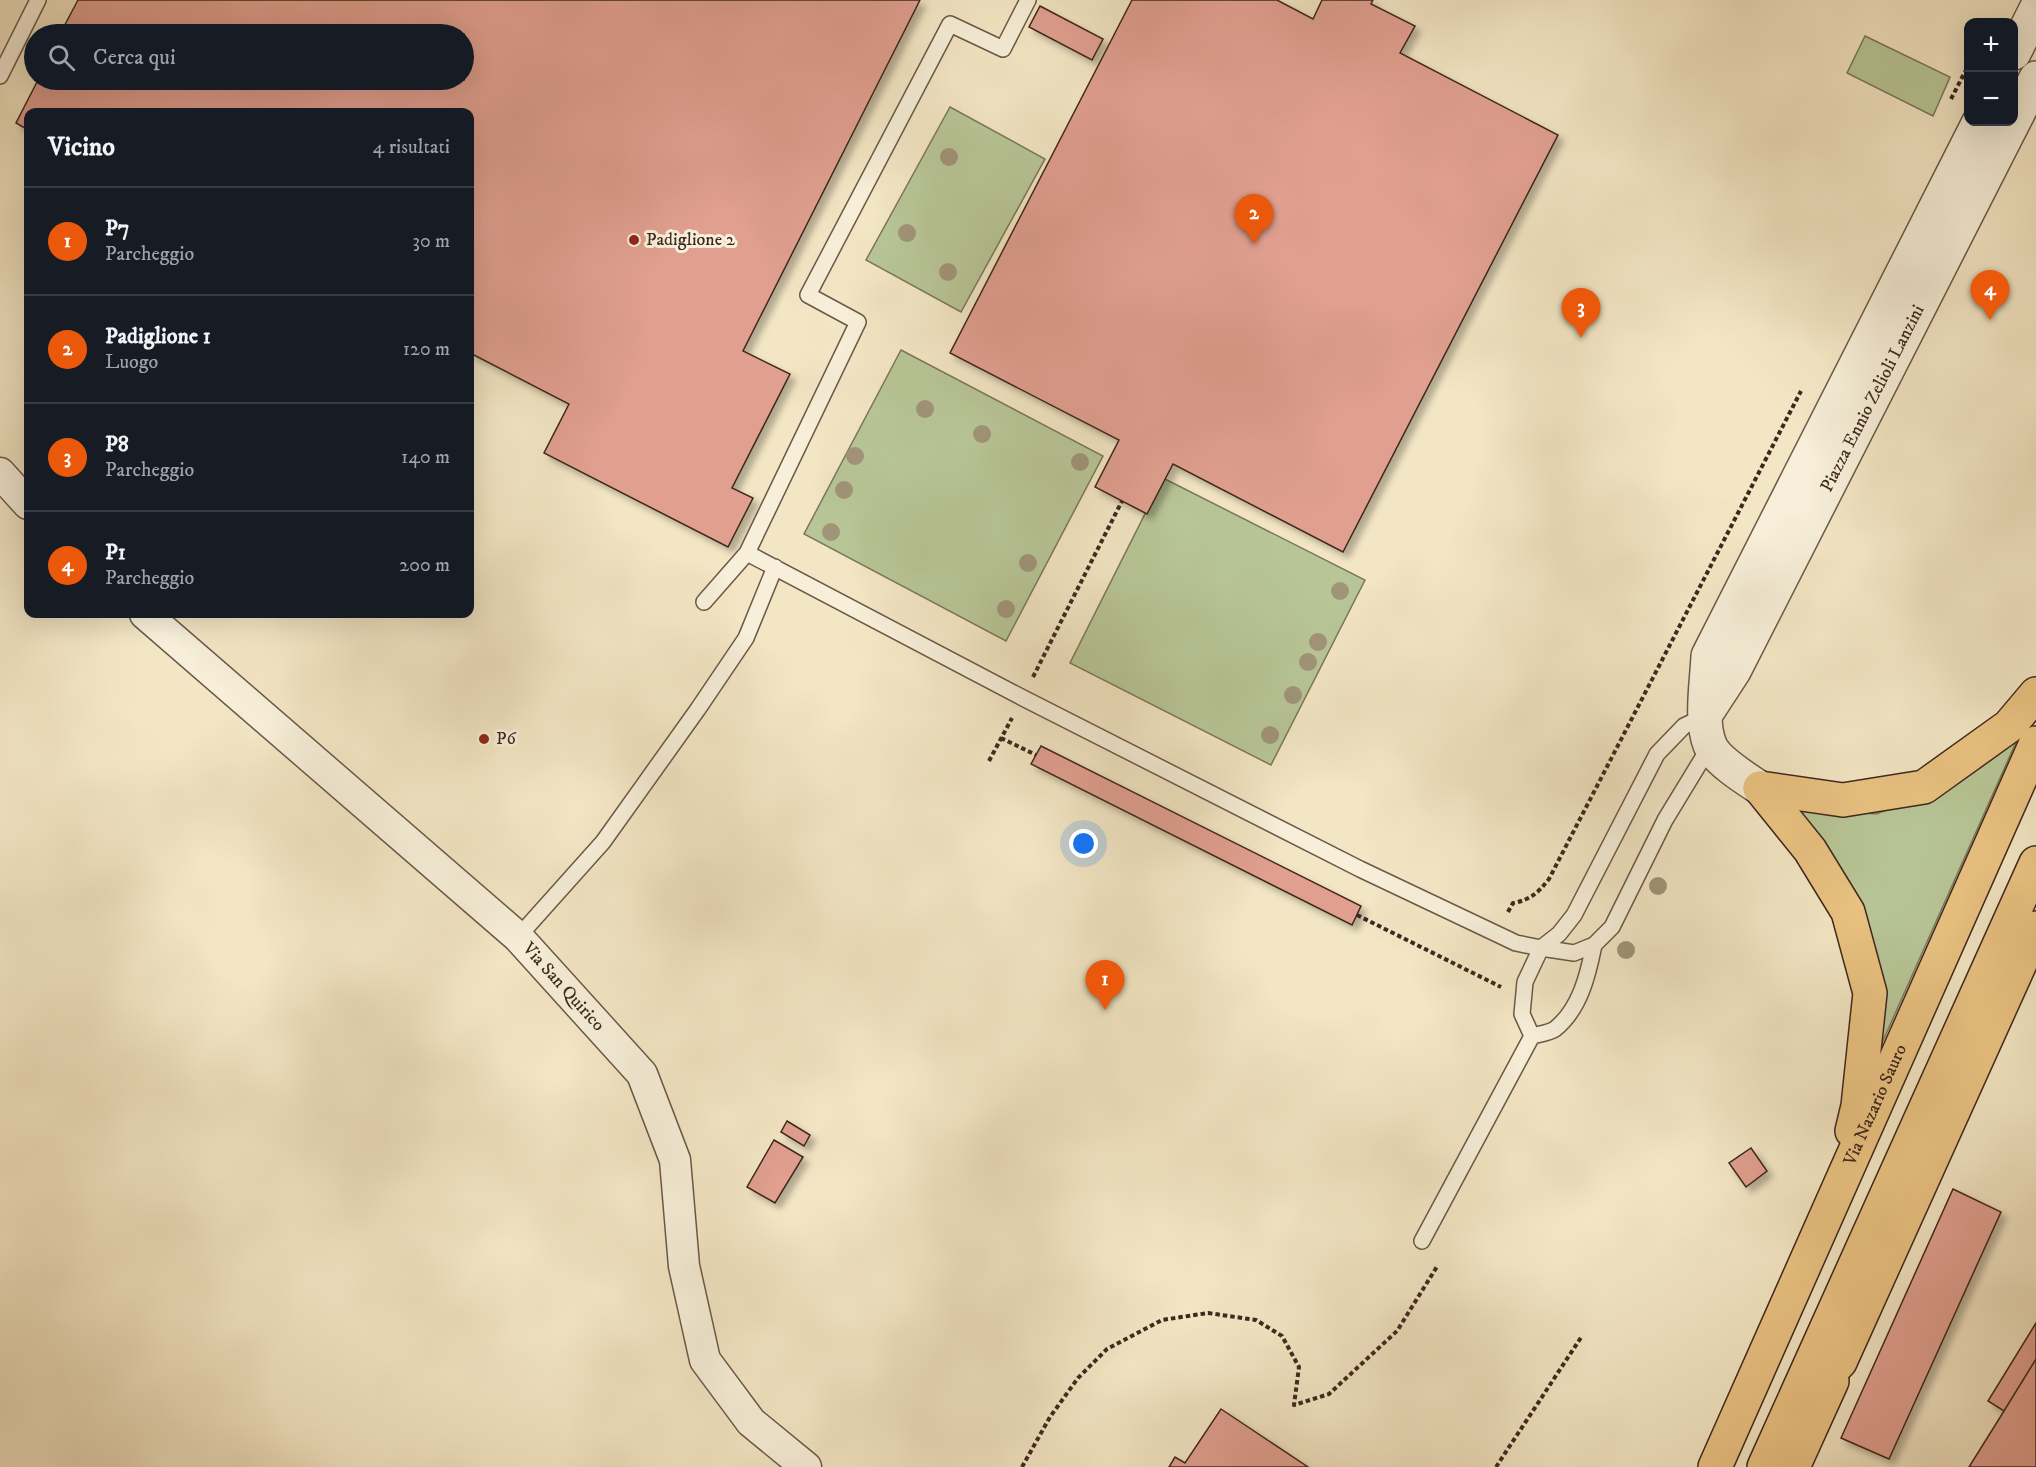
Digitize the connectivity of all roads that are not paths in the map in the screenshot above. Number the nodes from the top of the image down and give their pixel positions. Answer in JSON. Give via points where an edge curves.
{"nodes":[{"id":1,"x":38,"y":0,"type":"edge"},
{"id":2,"x":1028,"y":0,"type":"edge"},
{"id":3,"x":2036,"y":9,"type":"edge"},
{"id":4,"x":26,"y":24,"type":"edge"},
{"id":5,"x":24,"y":28,"type":"edge"},
{"id":6,"x":2018,"y":43,"type":"edge"},
{"id":7,"x":0,"y":76,"type":"edge"},
{"id":8,"x":2036,"y":78,"type":"edge"},
{"id":9,"x":1977,"y":126,"type":"edge"},
{"id":10,"x":0,"y":473,"type":"edge"},
{"id":11,"x":24,"y":500,"type":"edge"},
{"id":12,"x":747,"y":553,"type":"junction"},
{"id":13,"x":775,"y":567,"type":"junction"},
{"id":14,"x":704,"y":602,"type":"dead end"},
{"id":15,"x":151,"y":618,"type":"edge"},
{"id":16,"x":2036,"y":694,"type":"edge"},
{"id":17,"x":1708,"y":731,"type":"junction"},
{"id":18,"x":2036,"y":743,"type":"edge"},
{"id":19,"x":1760,"y":788,"type":"junction"},
{"id":20,"x":2036,"y":863,"type":"edge"},
{"id":21,"x":2036,"y":928,"type":"edge"},
{"id":22,"x":518,"y":937,"type":"junction"},
{"id":23,"x":1594,"y":945,"type":"junction"},
{"id":24,"x":1541,"y":948,"type":"junction"},
{"id":25,"x":1532,"y":1036,"type":"junction"},
{"id":26,"x":1841,"y":1185,"type":"junction"},
{"id":27,"x":1422,"y":1240,"type":"dead end"},
{"id":28,"x":1840,"y":1362,"type":"junction"},
{"id":29,"x":1787,"y":1416,"type":"junction"},
{"id":30,"x":806,"y":1467,"type":"edge"},
{"id":31,"x":1715,"y":1467,"type":"edge"},
{"id":32,"x":1764,"y":1467,"type":"edge"},
{"id":33,"x":1793,"y":1467,"type":"edge"}],
"edges":[{"from":1,"to":4,"type":"lane"},
{"from":2,"to":12,"type":"lane","via":[[1003,49],[950,24],[808,295],[858,322]]},
{"from":3,"to":6,"type":"street"},
{"from":5,"to":7,"type":"lane"},
{"from":8,"to":17,"type":"street","name":"Piazza Ennio Zelioli Lanzini","via":[[1734,671]]},
{"from":9,"to":17,"type":"street","name":"Piazza Ennio Zelioli Lanzini","via":[[1708,656]]},
{"from":10,"to":11,"type":"street"},
{"from":12,"to":13,"type":"lane"},
{"from":12,"to":14,"type":"lane"},
{"from":13,"to":22,"type":"lane","via":[[746,638],[698,709],[603,842]]},
{"from":13,"to":24,"type":"lane","via":[[1360,869],[1497,934]]},
{"from":15,"to":22,"type":"street","name":"Via San Quirico"},
{"from":16,"to":19,"type":"highway","via":[[2009,726],[1923,787],[1843,800]]},
{"from":17,"to":19,"type":"street","via":[[1729,766]]},
{"from":17,"to":23,"type":"lane","via":[[1612,927]]},
{"from":17,"to":24,"type":"lane","via":[[1684,726],[1657,754],[1574,915]]},
{"from":18,"to":26,"type":"highway","name":"Via Nazario Sauro"},
{"from":19,"to":26,"type":"highway","via":[[1810,850],[1848,912],[1870,993],[1858,1106]]},
{"from":20,"to":29,"type":"highway"},
{"from":21,"to":28,"type":"highway"},
{"from":22,"to":30,"type":"street","name":"Via San Quirico","via":[[642,1074],[675,1160],[684,1266],[705,1360],[751,1422]]},
{"from":23,"to":24,"type":"lane","via":[[1574,953]]},
{"from":23,"to":25,"type":"lane","via":[[1576,1005],[1554,1030]]},
{"from":24,"to":25,"type":"lane","via":[[1525,982],[1523,998],[1522,1014]]},
{"from":25,"to":27,"type":"lane"},
{"from":26,"to":31,"type":"highway","name":"Via Nazario Sauro"},
{"from":28,"to":29,"type":"highway"},
{"from":28,"to":33,"type":"highway"},
{"from":29,"to":32,"type":"highway"}]}
